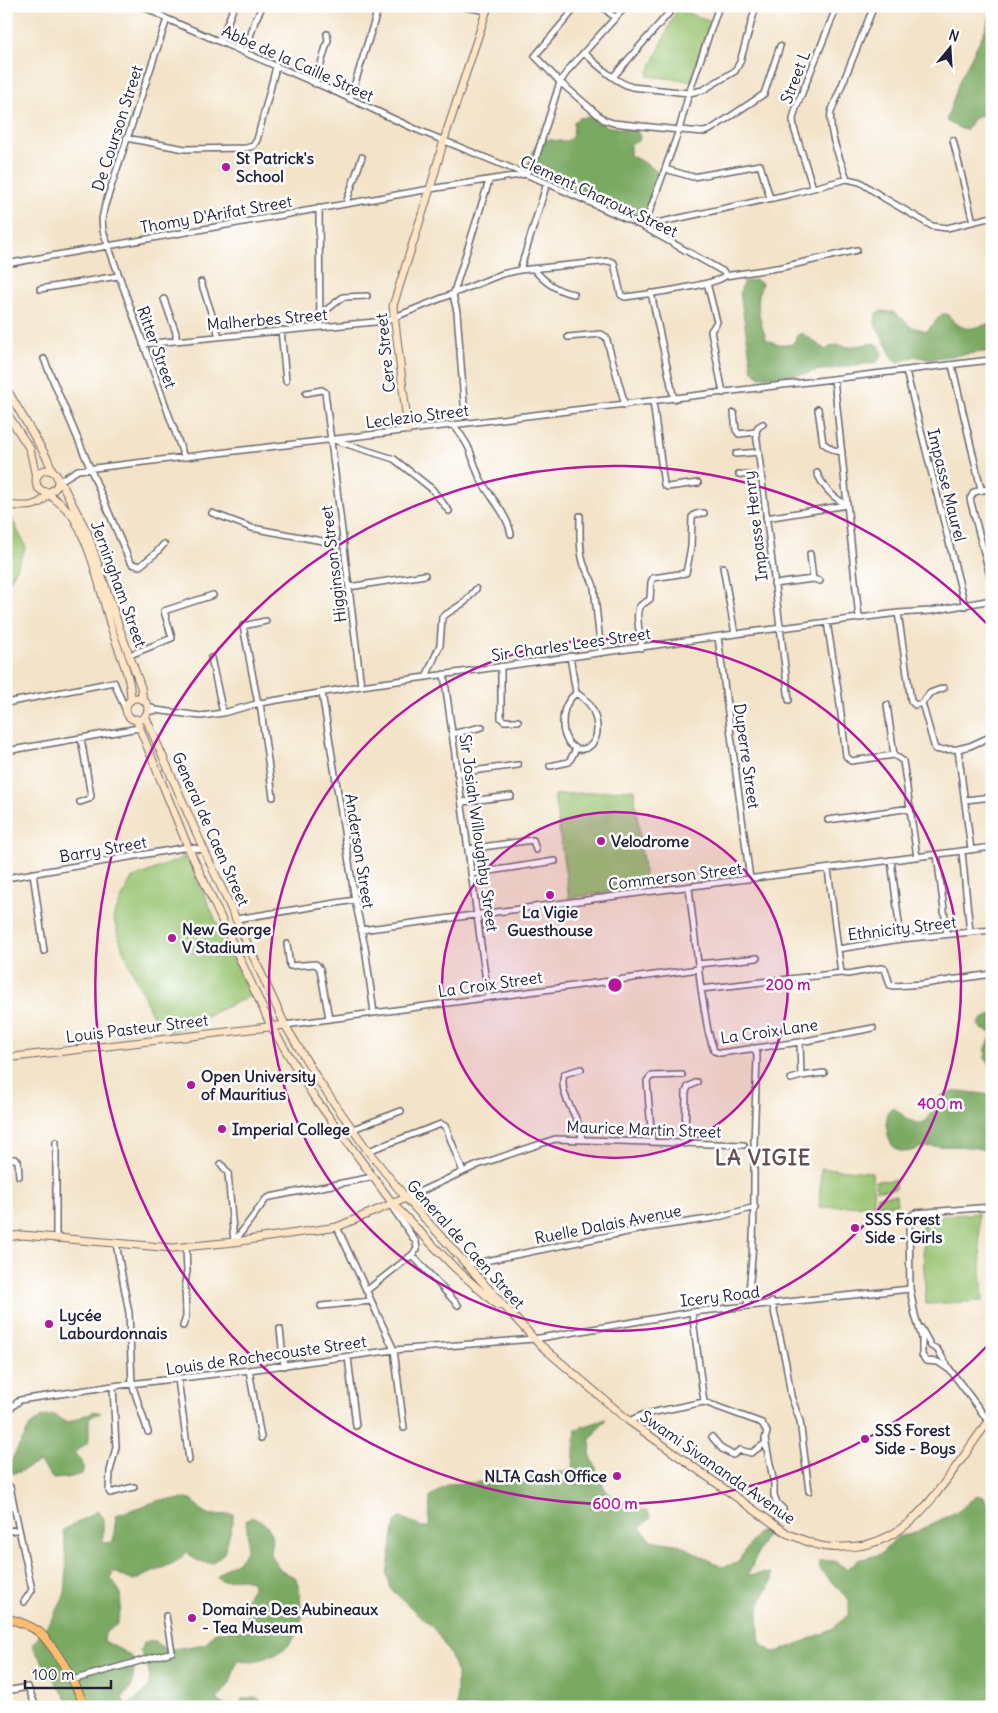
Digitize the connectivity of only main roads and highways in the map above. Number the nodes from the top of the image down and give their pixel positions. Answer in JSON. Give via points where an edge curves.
{"nodes":[{"id":1,"x":6,"y":1618,"type":"edge"},
{"id":2,"x":84,"y":1707,"type":"edge"}],
"edges":[{"from":1,"to":2,"type":"main road","via":[[29,1626],[51,1645]]}]}
